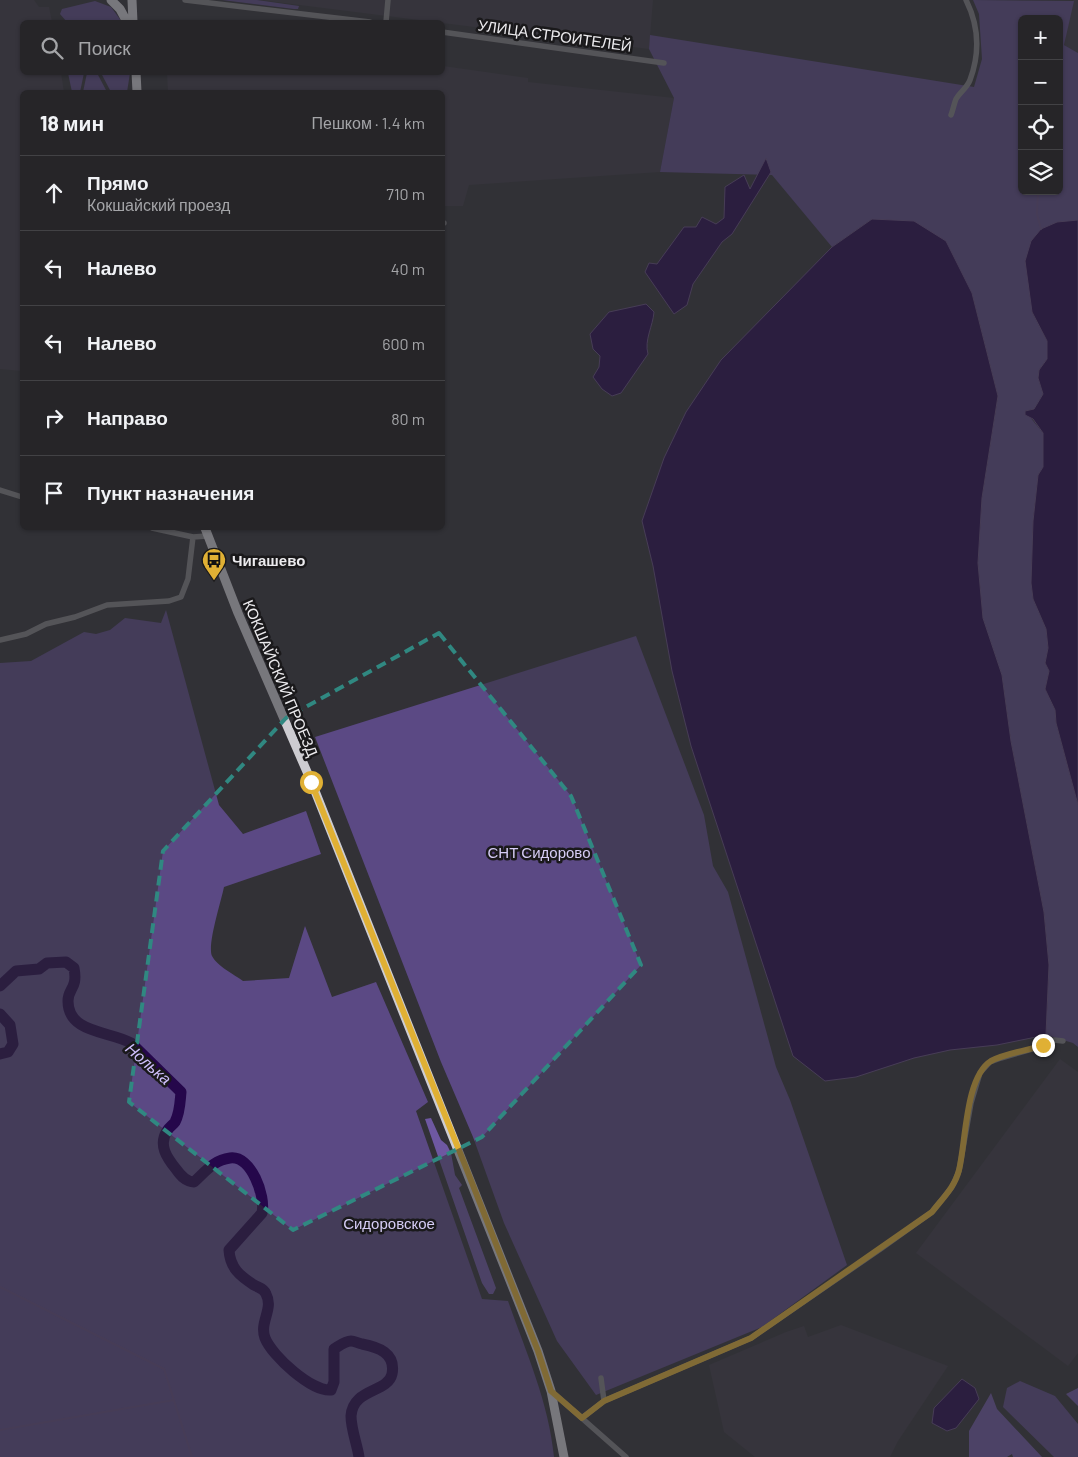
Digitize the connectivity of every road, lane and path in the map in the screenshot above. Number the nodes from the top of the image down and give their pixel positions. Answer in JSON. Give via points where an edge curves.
{"nodes":[{"id":1,"x":111,"y":0,"type":"edge"},
{"id":2,"x":132,"y":0,"type":"edge"},
{"id":3,"x":185,"y":0,"type":"edge"},
{"id":4,"x":388,"y":0,"type":"edge"},
{"id":5,"x":966,"y":0,"type":"edge"},
{"id":6,"x":126,"y":20,"type":"edge"},
{"id":7,"x":133,"y":20,"type":"edge"},
{"id":8,"x":353,"y":20,"type":"edge"},
{"id":9,"x":386,"y":20,"type":"edge"},
{"id":10,"x":445,"y":32,"type":"edge"},
{"id":11,"x":664,"y":63,"type":"dead end"},
{"id":12,"x":136,"y":75,"type":"edge"},
{"id":13,"x":137,"y":90,"type":"edge"},
{"id":14,"x":951,"y":114,"type":"dead end"},
{"id":15,"x":0,"y":490,"type":"edge"},
{"id":16,"x":20,"y":496,"type":"edge"},
{"id":17,"x":161,"y":530,"type":"edge"},
{"id":18,"x":206,"y":532,"type":"edge"},
{"id":19,"x":193,"y":537,"type":"junction"},
{"id":20,"x":0,"y":640,"type":"edge"},
{"id":21,"x":1063,"y":1041,"type":"dead end"},
{"id":22,"x":601,"y":1378,"type":"dead end"},
{"id":23,"x":551,"y":1391,"type":"junction"},
{"id":24,"x":604,"y":1401,"type":"junction"},
{"id":25,"x":582,"y":1418,"type":"junction"},
{"id":26,"x":564,"y":1457,"type":"edge"},
{"id":27,"x":626,"y":1457,"type":"edge"}],
"edges":[{"from":1,"to":6,"type":"main road"},
{"from":2,"to":7,"type":"main road"},
{"from":3,"to":8,"type":"street"},
{"from":4,"to":9,"type":"street"},
{"from":5,"to":14,"type":"street","via":[[974,19],[977,52],[970,79]]},
{"from":10,"to":11,"type":"street","name":"УЛИЦА СТРОИТЕЛЕЙ"},
{"from":12,"to":13,"type":"main road"},
{"from":15,"to":16,"type":"street"},
{"from":17,"to":19,"type":"street"},
{"from":18,"to":19,"type":"street"},
{"from":18,"to":23,"type":"main road","name":"КОКШАЙСКИЙ ПРОЕЗД","via":[[469,1173]]},
{"from":19,"to":20,"type":"street","via":[[188,579],[181,597],[169,601],[106,605]]},
{"from":21,"to":24,"type":"street","via":[[1054,1040],[990,1062],[980,1073],[970,1103],[959,1171],[932,1212],[751,1338]]},
{"from":22,"to":24,"type":"street"},
{"from":23,"to":25,"type":"street"},
{"from":23,"to":26,"type":"main road","name":"КОКШАЙСКИЙ ПРОЕЗД"},
{"from":24,"to":25,"type":"street"},
{"from":25,"to":27,"type":"street"}]}
